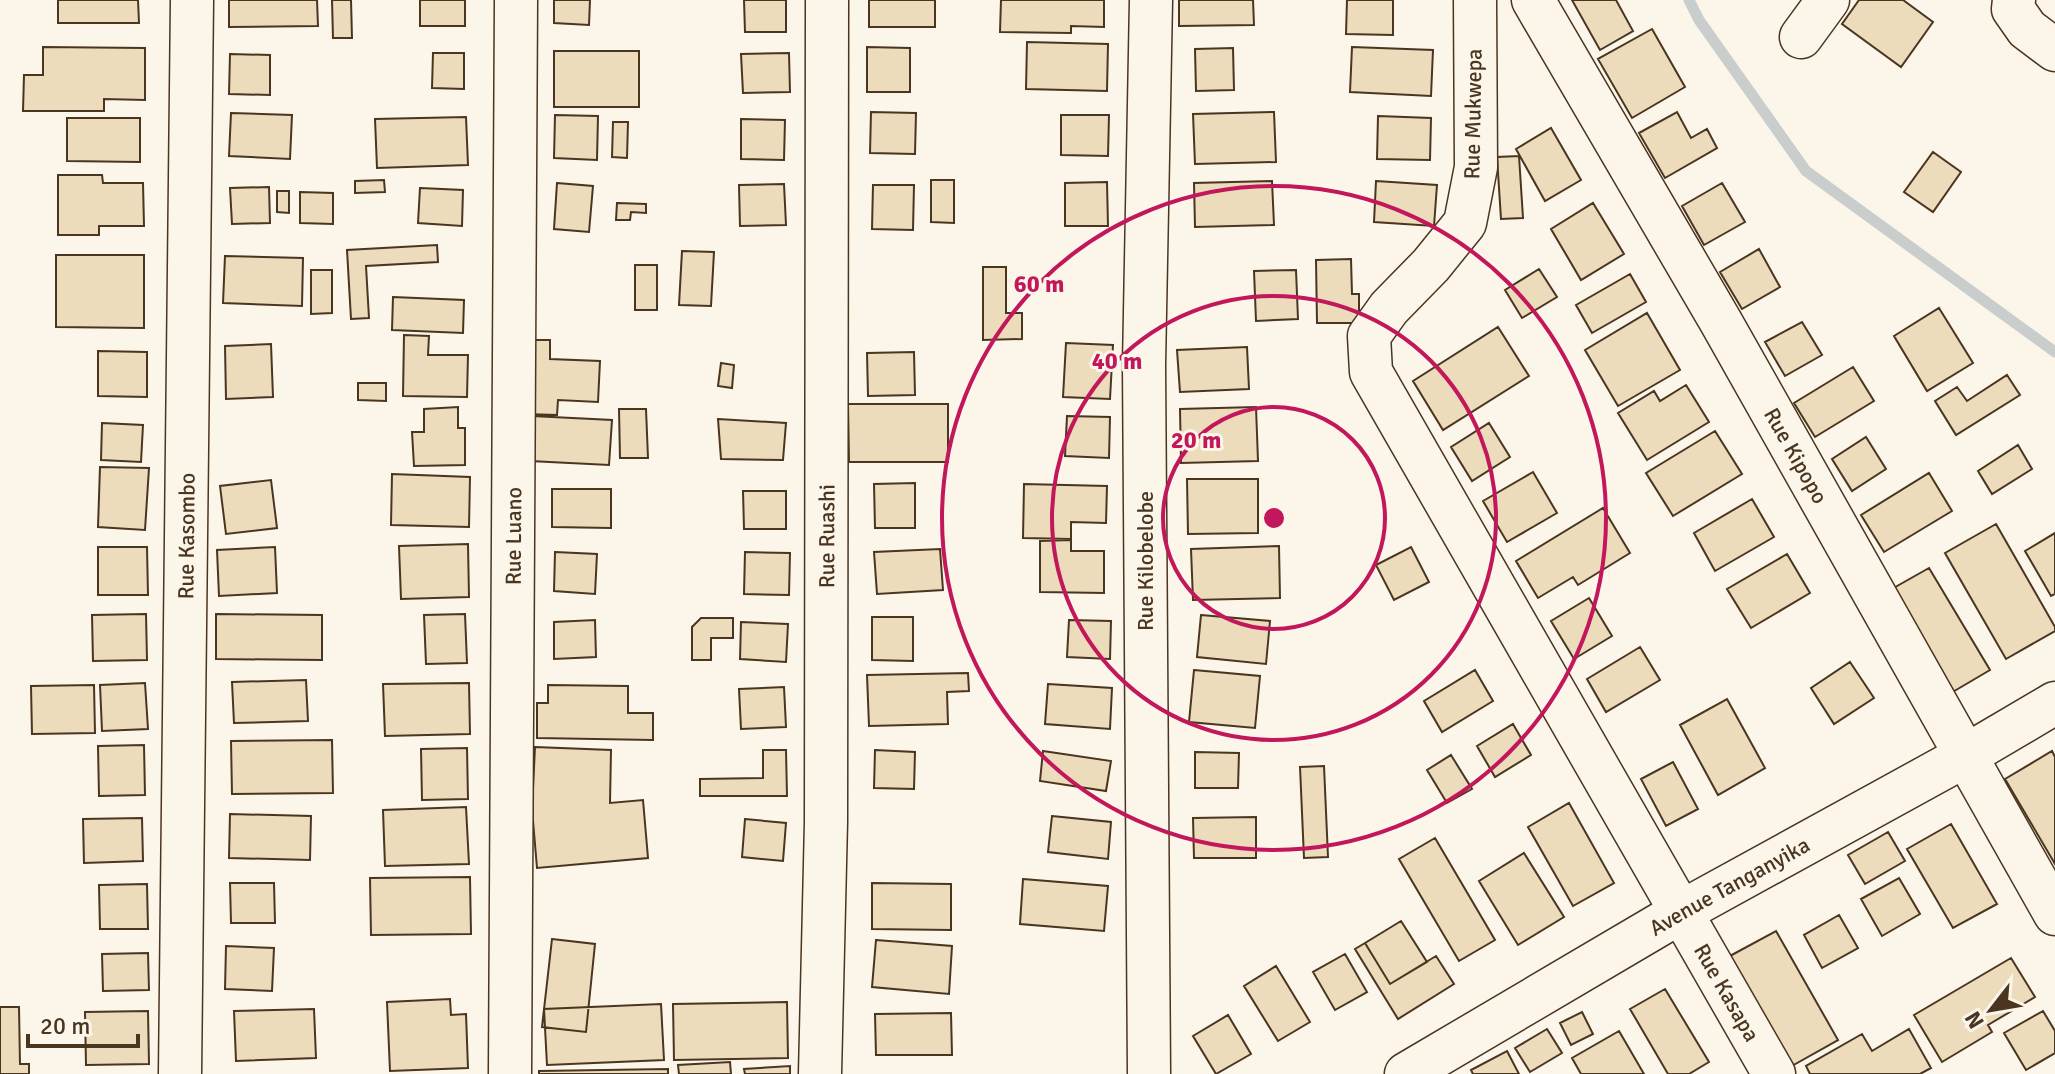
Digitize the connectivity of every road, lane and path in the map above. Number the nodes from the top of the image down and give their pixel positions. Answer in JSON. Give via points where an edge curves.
{"nodes":[{"id":1,"x":192,"y":0,"type":"edge"},
{"id":2,"x":516,"y":0,"type":"edge"},
{"id":3,"x":827,"y":0,"type":"edge"},
{"id":4,"x":1151,"y":0,"type":"edge"},
{"id":5,"x":1475,"y":0,"type":"edge"},
{"id":6,"x":1533,"y":0,"type":"edge"},
{"id":7,"x":1828,"y":0,"type":"edge"},
{"id":8,"x":2014,"y":0,"type":"edge"},
{"id":9,"x":1801,"y":37,"type":"dead end"},
{"id":10,"x":2055,"y":50,"type":"edge"},
{"id":11,"x":1369,"y":336,"type":"joint"},
{"id":12,"x":2055,"y":703,"type":"edge"},
{"id":13,"x":1965,"y":756,"type":"junction"},
{"id":14,"x":1681,"y":912,"type":"junction"},
{"id":15,"x":2055,"y":914,"type":"edge"},
{"id":16,"x":180,"y":1074,"type":"edge"},
{"id":17,"x":510,"y":1074,"type":"edge"},
{"id":18,"x":820,"y":1074,"type":"edge"},
{"id":19,"x":1149,"y":1074,"type":"edge"},
{"id":20,"x":1406,"y":1074,"type":"edge"},
{"id":21,"x":1774,"y":1074,"type":"edge"}],
"edges":[{"from":1,"to":16,"type":"street","name":"Rue Kasombo"},
{"from":2,"to":17,"type":"street","name":"Rue Luano"},
{"from":3,"to":18,"type":"street","name":"Rue Ruashi","via":[[826,822]]},
{"from":4,"to":19,"type":"street","name":"Rue Kilobelobe","via":[[1144,365]]},
{"from":5,"to":11,"type":"street","name":"Rue Mukwepa","via":[[1476,167],[1465,223]]},
{"from":6,"to":13,"type":"street","name":"Rue Kipopo"},
{"from":7,"to":9,"type":"street"},
{"from":8,"to":10,"type":"street","via":[[2013,9],[2027,29]]},
{"from":11,"to":14,"type":"street","name":"Rue Kasapa","via":[[1371,372]]},
{"from":12,"to":13,"type":"street","name":"Avenue Tanganyika"},
{"from":13,"to":14,"type":"street","name":"Avenue Tanganyika"},
{"from":13,"to":15,"type":"street","name":"Rue Kipopo"},
{"from":14,"to":20,"type":"street","name":"Avenue Tanganyika"},
{"from":14,"to":21,"type":"street","name":"Rue Kasapa"}]}
